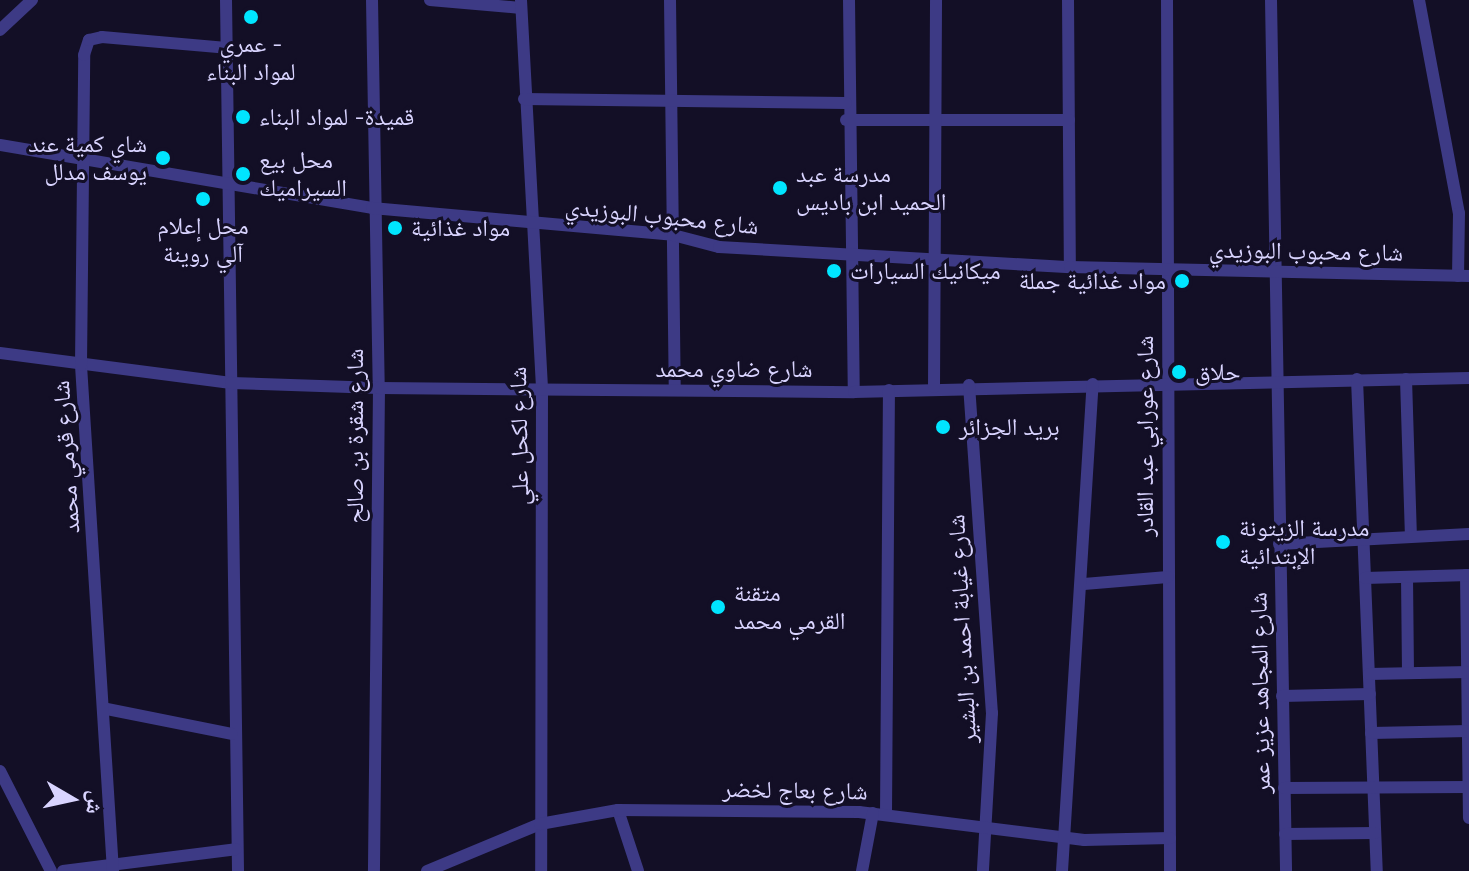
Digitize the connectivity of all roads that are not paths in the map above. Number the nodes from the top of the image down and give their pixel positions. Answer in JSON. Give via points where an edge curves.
{"nodes":[{"id":1,"x":32,"y":0,"type":"edge"},
{"id":2,"x":226,"y":0,"type":"edge"},
{"id":3,"x":372,"y":0,"type":"edge"},
{"id":4,"x":430,"y":0,"type":"edge"},
{"id":5,"x":670,"y":0,"type":"edge"},
{"id":6,"x":849,"y":0,"type":"edge"},
{"id":7,"x":936,"y":0,"type":"edge"},
{"id":8,"x":1068,"y":0,"type":"edge"},
{"id":9,"x":1167,"y":0,"type":"edge"},
{"id":10,"x":1271,"y":0,"type":"edge"},
{"id":11,"x":1419,"y":0,"type":"edge"},
{"id":12,"x":521,"y":4,"type":"edge"},
{"id":13,"x":0,"y":30,"type":"edge"},
{"id":14,"x":227,"y":48,"type":"junction"},
{"id":15,"x":669,"y":98,"type":"junction"},
{"id":16,"x":524,"y":99,"type":"junction"},
{"id":17,"x":846,"y":103,"type":"junction"},
{"id":18,"x":846,"y":120,"type":"junction"},
{"id":19,"x":935,"y":120,"type":"junction"},
{"id":20,"x":1069,"y":120,"type":"junction"},
{"id":21,"x":0,"y":145,"type":"edge"},
{"id":22,"x":78,"y":157,"type":"junction"},
{"id":23,"x":228,"y":187,"type":"junction"},
{"id":24,"x":372,"y":208,"type":"junction"},
{"id":25,"x":1464,"y":213,"type":"edge"},
{"id":26,"x":531,"y":225,"type":"junction"},
{"id":27,"x":673,"y":235,"type":"junction"},
{"id":28,"x":849,"y":255,"type":"junction"},
{"id":29,"x":935,"y":262,"type":"junction"},
{"id":30,"x":1070,"y":267,"type":"junction"},
{"id":31,"x":1166,"y":269,"type":"junction"},
{"id":32,"x":1273,"y":273,"type":"junction"},
{"id":33,"x":1464,"y":276,"type":"edge"},
{"id":34,"x":0,"y":353,"type":"edge"},
{"id":35,"x":81,"y":365,"type":"junction"},
{"id":36,"x":1469,"y":378,"type":"edge"},
{"id":37,"x":1357,"y":379,"type":"junction"},
{"id":38,"x":1406,"y":379,"type":"junction"},
{"id":39,"x":1275,"y":381,"type":"junction"},
{"id":40,"x":231,"y":383,"type":"junction"},
{"id":41,"x":1167,"y":383,"type":"junction"},
{"id":42,"x":1093,"y":384,"type":"junction"},
{"id":43,"x":969,"y":385,"type":"junction"},
{"id":44,"x":934,"y":387,"type":"junction"},
{"id":45,"x":379,"y":388,"type":"junction"},
{"id":46,"x":542,"y":390,"type":"junction"},
{"id":47,"x":675,"y":390,"type":"junction"},
{"id":48,"x":889,"y":390,"type":"junction"},
{"id":49,"x":854,"y":392,"type":"junction"},
{"id":50,"x":1469,"y":534,"type":"edge"},
{"id":51,"x":1411,"y":536,"type":"junction"},
{"id":52,"x":1364,"y":538,"type":"junction"},
{"id":53,"x":1279,"y":544,"type":"junction"},
{"id":54,"x":1467,"y":575,"type":"edge"},
{"id":55,"x":1168,"y":577,"type":"junction"},
{"id":56,"x":1407,"y":577,"type":"junction"},
{"id":57,"x":1365,"y":578,"type":"junction"},
{"id":58,"x":1084,"y":584,"type":"junction"},
{"id":59,"x":1467,"y":672,"type":"edge"},
{"id":60,"x":1408,"y":673,"type":"junction"},
{"id":61,"x":1369,"y":674,"type":"junction"},
{"id":62,"x":1370,"y":694,"type":"junction"},
{"id":63,"x":1282,"y":696,"type":"junction"},
{"id":64,"x":107,"y":709,"type":"junction"},
{"id":65,"x":1468,"y":731,"type":"edge"},
{"id":66,"x":1371,"y":733,"type":"junction"},
{"id":67,"x":232,"y":734,"type":"junction"},
{"id":68,"x":0,"y":771,"type":"edge"},
{"id":69,"x":1373,"y":786,"type":"junction"},
{"id":70,"x":1468,"y":787,"type":"edge"},
{"id":71,"x":1284,"y":788,"type":"junction"},
{"id":72,"x":618,"y":810,"type":"junction"},
{"id":73,"x":880,"y":814,"type":"junction"},
{"id":74,"x":1469,"y":818,"type":"edge"},
{"id":75,"x":540,"y":824,"type":"junction"},
{"id":76,"x":989,"y":827,"type":"junction"},
{"id":77,"x":1065,"y":833,"type":"junction"},
{"id":78,"x":1375,"y":833,"type":"junction"},
{"id":79,"x":1285,"y":834,"type":"junction"},
{"id":80,"x":1170,"y":838,"type":"junction"},
{"id":81,"x":236,"y":849,"type":"junction"},
{"id":82,"x":113,"y":868,"type":"edge"},
{"id":83,"x":51,"y":871,"type":"edge"},
{"id":84,"x":63,"y":871,"type":"edge"},
{"id":85,"x":238,"y":871,"type":"edge"},
{"id":86,"x":374,"y":871,"type":"edge"},
{"id":87,"x":427,"y":871,"type":"edge"},
{"id":88,"x":541,"y":871,"type":"edge"},
{"id":89,"x":638,"y":871,"type":"edge"},
{"id":90,"x":862,"y":871,"type":"edge"},
{"id":91,"x":983,"y":871,"type":"edge"},
{"id":92,"x":1062,"y":871,"type":"edge"},
{"id":93,"x":1170,"y":871,"type":"edge"},
{"id":94,"x":1286,"y":871,"type":"edge"},
{"id":95,"x":1377,"y":871,"type":"edge"}],
"edges":[{"from":1,"to":13,"type":"street"},
{"from":2,"to":14,"type":"street"},
{"from":3,"to":24,"type":"street","name":"شارع شقرة بن صالح"},
{"from":4,"to":12,"type":"street"},
{"from":5,"to":15,"type":"street"},
{"from":6,"to":17,"type":"street"},
{"from":7,"to":19,"type":"street"},
{"from":8,"to":20,"type":"street"},
{"from":9,"to":31,"type":"street","name":"شارع عورابي عبد القادر"},
{"from":10,"to":32,"type":"street","name":"شارع المجاهد عزيز عمر"},
{"from":11,"to":25,"type":"street"},
{"from":12,"to":16,"type":"street","name":"شارع لكحل علي"},
{"from":14,"to":22,"type":"street","name":"شارع قرمي محمد","via":[[89,40]]},
{"from":14,"to":23,"type":"street"},
{"from":15,"to":16,"type":"street"},
{"from":15,"to":17,"type":"street"},
{"from":15,"to":27,"type":"street"},
{"from":16,"to":26,"type":"street","name":"شارع لكحل علي"},
{"from":17,"to":18,"type":"street"},
{"from":18,"to":19,"type":"street"},
{"from":18,"to":28,"type":"street"},
{"from":19,"to":20,"type":"street"},
{"from":19,"to":29,"type":"street"},
{"from":20,"to":30,"type":"street"},
{"from":21,"to":22,"type":"street","name":"شارع محبوب البوزيدي"},
{"from":22,"to":23,"type":"street","name":"شارع محبوب البوزيدي"},
{"from":22,"to":35,"type":"street","name":"شارع قرمي محمد"},
{"from":23,"to":24,"type":"street","name":"شارع محبوب البوزيدي"},
{"from":23,"to":40,"type":"street"},
{"from":24,"to":26,"type":"street","name":"شارع محبوب البوزيدي"},
{"from":24,"to":45,"type":"street","name":"شارع شقرة بن صالح"},
{"from":25,"to":33,"type":"street"},
{"from":26,"to":27,"type":"street","name":"شارع محبوب البوزيدي"},
{"from":26,"to":46,"type":"street","name":"شارع لكحل علي"},
{"from":27,"to":28,"type":"street","name":"شارع محبوب البوزيدي","via":[[707,245]]},
{"from":27,"to":47,"type":"street"},
{"from":28,"to":29,"type":"street","name":"شارع محبوب البوزيدي"},
{"from":28,"to":49,"type":"street"},
{"from":29,"to":30,"type":"street","name":"شارع محبوب البوزيدي"},
{"from":29,"to":44,"type":"street"},
{"from":30,"to":31,"type":"street","name":"شارع محبوب البوزيدي"},
{"from":31,"to":32,"type":"street","name":"شارع محبوب البوزيدي"},
{"from":31,"to":41,"type":"street","name":"شارع عورابي عبد القادر"},
{"from":32,"to":33,"type":"street","name":"شارع محبوب البوزيدي"},
{"from":32,"to":39,"type":"street","name":"شارع المجاهد عزيز عمر"},
{"from":34,"to":35,"type":"street","name":"شارع ضاوي محمد"},
{"from":35,"to":40,"type":"street","name":"شارع ضاوي محمد"},
{"from":35,"to":64,"type":"street","name":"شارع قرمي محمد"},
{"from":36,"to":38,"type":"street","name":"شارع ضاوي محمد"},
{"from":37,"to":38,"type":"street","name":"شارع ضاوي محمد"},
{"from":37,"to":39,"type":"street","name":"شارع ضاوي محمد"},
{"from":37,"to":52,"type":"street"},
{"from":38,"to":51,"type":"street"},
{"from":39,"to":41,"type":"street","name":"شارع ضاوي محمد"},
{"from":39,"to":53,"type":"street","name":"شارع المجاهد عزيز عمر"},
{"from":40,"to":45,"type":"street","name":"شارع ضاوي محمد"},
{"from":40,"to":67,"type":"street"},
{"from":41,"to":42,"type":"street","name":"شارع ضاوي محمد"},
{"from":41,"to":55,"type":"street","name":"شارع عورابي عبد القادر"},
{"from":42,"to":43,"type":"street","name":"شارع ضاوي محمد"},
{"from":42,"to":58,"type":"street"},
{"from":43,"to":44,"type":"street","name":"شارع ضاوي محمد"},
{"from":43,"to":76,"type":"street","name":"شارع غيابة احمد بن البشير","via":[[992,713]]},
{"from":44,"to":48,"type":"street","name":"شارع ضاوي محمد"},
{"from":45,"to":46,"type":"street","name":"شارع ضاوي محمد"},
{"from":45,"to":86,"type":"street","name":"شارع شقرة بن صالح"},
{"from":46,"to":47,"type":"street","name":"شارع ضاوي محمد"},
{"from":46,"to":75,"type":"street","name":"شارع لكحل علي"},
{"from":47,"to":49,"type":"street","name":"شارع ضاوي محمد"},
{"from":48,"to":49,"type":"street","name":"شارع ضاوي محمد"},
{"from":48,"to":73,"type":"street"},
{"from":50,"to":51,"type":"street"},
{"from":51,"to":52,"type":"street"},
{"from":52,"to":53,"type":"street"},
{"from":52,"to":57,"type":"street"},
{"from":53,"to":63,"type":"street","name":"شارع المجاهد عزيز عمر"},
{"from":54,"to":56,"type":"street"},
{"from":54,"to":59,"type":"street"},
{"from":55,"to":58,"type":"street"},
{"from":55,"to":80,"type":"street","name":"شارع عورابي عبد القادر"},
{"from":56,"to":57,"type":"street"},
{"from":56,"to":60,"type":"street"},
{"from":57,"to":61,"type":"street"},
{"from":58,"to":77,"type":"street"},
{"from":59,"to":60,"type":"street"},
{"from":59,"to":65,"type":"street"},
{"from":60,"to":61,"type":"street"},
{"from":61,"to":62,"type":"street"},
{"from":62,"to":63,"type":"street"},
{"from":62,"to":66,"type":"street"},
{"from":63,"to":71,"type":"street","name":"شارع المجاهد عزيز عمر"},
{"from":64,"to":67,"type":"street"},
{"from":64,"to":82,"type":"street","name":"شارع قرمي محمد"},
{"from":65,"to":66,"type":"street"},
{"from":65,"to":70,"type":"street"},
{"from":66,"to":69,"type":"street"},
{"from":67,"to":81,"type":"street"},
{"from":68,"to":83,"type":"street"},
{"from":69,"to":70,"type":"street"},
{"from":69,"to":71,"type":"street"},
{"from":69,"to":78,"type":"street"},
{"from":70,"to":74,"type":"street"},
{"from":71,"to":79,"type":"street","name":"شارع المجاهد عزيز عمر"},
{"from":72,"to":73,"type":"street","name":"شارع بعاج لخضر"},
{"from":72,"to":75,"type":"street","name":"شارع بعاج لخضر"},
{"from":72,"to":89,"type":"street"},
{"from":73,"to":76,"type":"street","name":"شارع بعاج لخضر"},
{"from":73,"to":90,"type":"street"},
{"from":75,"to":87,"type":"street","name":"شارع بعاج لخضر"},
{"from":75,"to":88,"type":"street","name":"شارع لكحل علي"},
{"from":76,"to":77,"type":"street","name":"شارع بعاج لخضر"},
{"from":76,"to":91,"type":"street","name":"شارع غيابة احمد بن البشير"},
{"from":77,"to":80,"type":"street","name":"شارع بعاج لخضر","via":[[1084,840]]},
{"from":77,"to":92,"type":"street"},
{"from":78,"to":79,"type":"street"},
{"from":78,"to":95,"type":"street"},
{"from":79,"to":94,"type":"street","name":"شارع المجاهد عزيز عمر"},
{"from":80,"to":93,"type":"street","name":"شارع عورابي عبد القادر"},
{"from":81,"to":82,"type":"street"},
{"from":81,"to":85,"type":"street"},
{"from":82,"to":84,"type":"street"}]}
